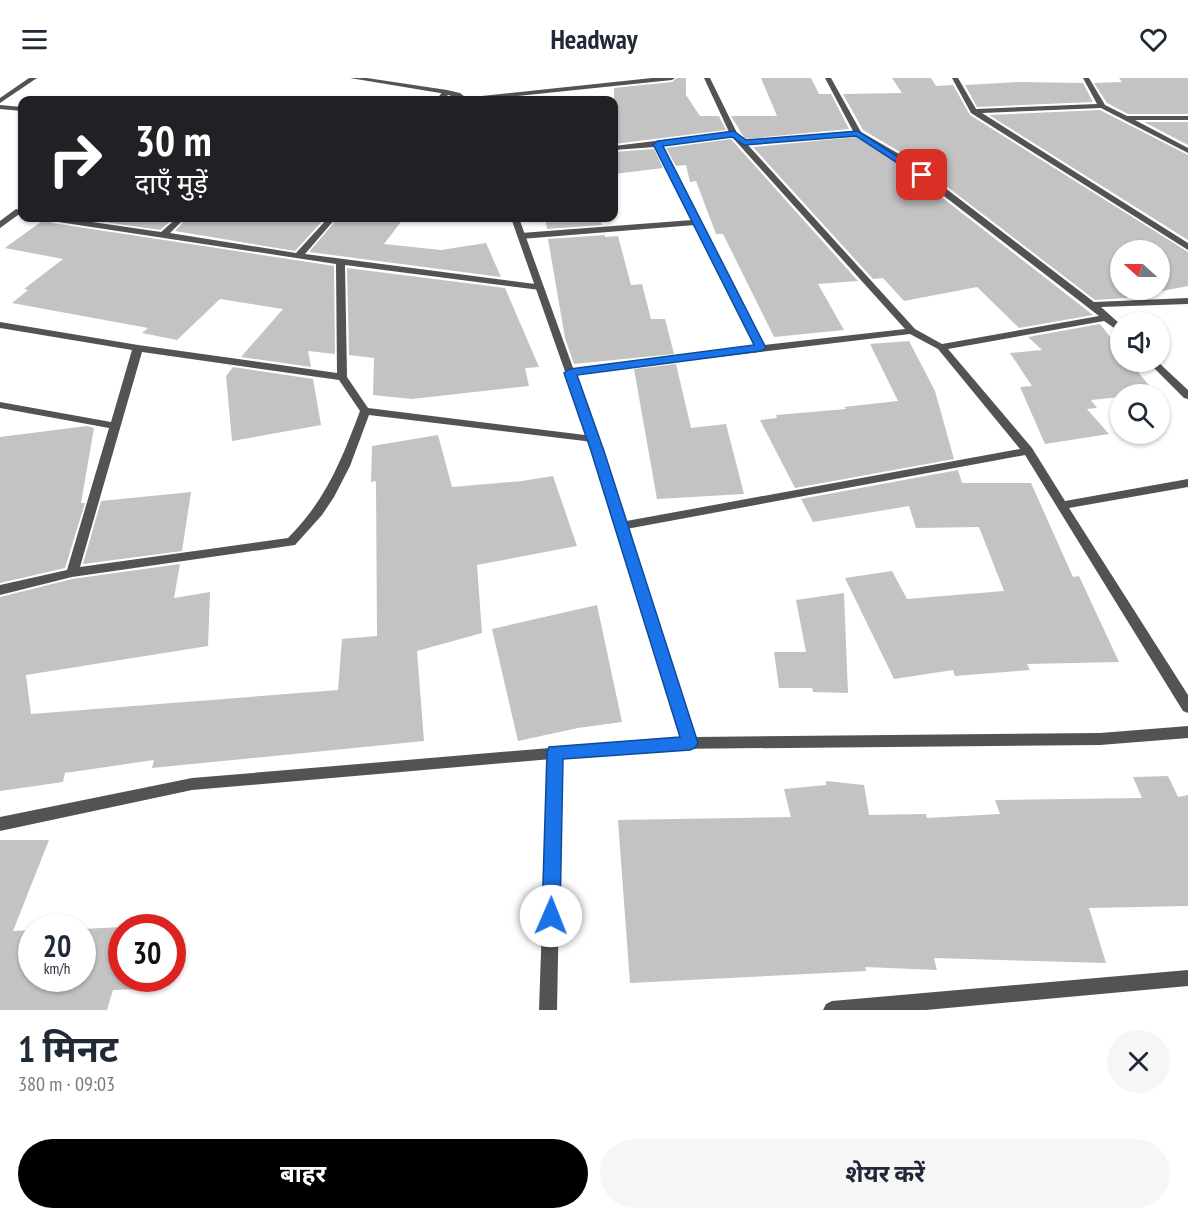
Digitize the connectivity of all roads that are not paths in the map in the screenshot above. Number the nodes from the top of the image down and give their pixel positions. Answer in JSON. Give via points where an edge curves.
{"nodes":[{"id":1,"x":34,"y":78,"type":"edge"},
{"id":2,"x":353,"y":78,"type":"edge"},
{"id":3,"x":672,"y":78,"type":"edge"},
{"id":4,"x":707,"y":78,"type":"edge"},
{"id":5,"x":828,"y":78,"type":"edge"},
{"id":6,"x":955,"y":78,"type":"edge"},
{"id":7,"x":1086,"y":78,"type":"edge"},
{"id":8,"x":447,"y":92,"type":"junction"},
{"id":9,"x":443,"y":96,"type":"edge"},
{"id":10,"x":459,"y":96,"type":"edge"},
{"id":11,"x":502,"y":96,"type":"edge"},
{"id":12,"x":0,"y":101,"type":"edge"},
{"id":13,"x":1102,"y":106,"type":"junction"},
{"id":14,"x":0,"y":107,"type":"edge"},
{"id":15,"x":18,"y":109,"type":"edge"},
{"id":16,"x":974,"y":111,"type":"junction"},
{"id":17,"x":1126,"y":118,"type":"junction"},
{"id":18,"x":1188,"y":118,"type":"edge"},
{"id":19,"x":858,"y":133,"type":"junction"},
{"id":20,"x":734,"y":134,"type":"junction"},
{"id":21,"x":744,"y":143,"type":"junction"},
{"id":22,"x":658,"y":144,"type":"junction"},
{"id":23,"x":618,"y":148,"type":"edge"},
{"id":24,"x":1188,"y":151,"type":"edge"},
{"id":25,"x":18,"y":212,"type":"edge"},
{"id":26,"x":80,"y":222,"type":"edge"},
{"id":27,"x":176,"y":222,"type":"edge"},
{"id":28,"x":328,"y":222,"type":"edge"},
{"id":29,"x":517,"y":222,"type":"edge"},
{"id":30,"x":697,"y":222,"type":"junction"},
{"id":31,"x":0,"y":225,"type":"edge"},
{"id":32,"x":163,"y":234,"type":"junction"},
{"id":33,"x":522,"y":236,"type":"junction"},
{"id":34,"x":1188,"y":247,"type":"edge"},
{"id":35,"x":299,"y":255,"type":"junction"},
{"id":36,"x":340,"y":262,"type":"junction"},
{"id":37,"x":540,"y":287,"type":"junction"},
{"id":38,"x":1188,"y":301,"type":"edge"},
{"id":39,"x":1092,"y":304,"type":"junction"},
{"id":40,"x":1108,"y":317,"type":"joint"},
{"id":41,"x":0,"y":325,"type":"edge"},
{"id":42,"x":912,"y":331,"type":"junction"},
{"id":43,"x":941,"y":347,"type":"junction"},
{"id":44,"x":138,"y":348,"type":"junction"},
{"id":45,"x":761,"y":348,"type":"junction"},
{"id":46,"x":1163,"y":372,"type":"edge"},
{"id":47,"x":570,"y":373,"type":"junction"},
{"id":48,"x":342,"y":377,"type":"junction"},
{"id":49,"x":1188,"y":396,"type":"edge"},
{"id":50,"x":0,"y":405,"type":"edge"},
{"id":51,"x":364,"y":411,"type":"junction"},
{"id":52,"x":116,"y":426,"type":"junction"},
{"id":53,"x":593,"y":439,"type":"junction"},
{"id":54,"x":1028,"y":451,"type":"junction"},
{"id":55,"x":1188,"y":483,"type":"edge"},
{"id":56,"x":1062,"y":505,"type":"junction"},
{"id":57,"x":621,"y":526,"type":"junction"},
{"id":58,"x":72,"y":573,"type":"junction"},
{"id":59,"x":0,"y":590,"type":"edge"},
{"id":60,"x":1188,"y":707,"type":"edge"},
{"id":61,"x":1188,"y":732,"type":"edge"},
{"id":62,"x":690,"y":743,"type":"junction"},
{"id":63,"x":555,"y":752,"type":"junction"},
{"id":64,"x":0,"y":824,"type":"edge"},
{"id":65,"x":1188,"y":978,"type":"edge"},
{"id":66,"x":548,"y":1010,"type":"edge"},
{"id":67,"x":832,"y":1010,"type":"edge"}],
"edges":[{"from":1,"to":12,"type":"street"},
{"from":2,"to":8,"type":"street"},
{"from":3,"to":11,"type":"street"},
{"from":4,"to":20,"type":"street"},
{"from":5,"to":19,"type":"street"},
{"from":6,"to":16,"type":"street"},
{"from":7,"to":13,"type":"street"},
{"from":8,"to":9,"type":"street"},
{"from":8,"to":10,"type":"street"},
{"from":13,"to":16,"type":"street"},
{"from":13,"to":17,"type":"street"},
{"from":14,"to":15,"type":"street"},
{"from":16,"to":34,"type":"street"},
{"from":17,"to":18,"type":"street"},
{"from":17,"to":24,"type":"street"},
{"from":19,"to":21,"type":"street"},
{"from":19,"to":39,"type":"street","via":[[903,160]]},
{"from":20,"to":21,"type":"street"},
{"from":20,"to":22,"type":"street"},
{"from":21,"to":42,"type":"street"},
{"from":22,"to":23,"type":"street"},
{"from":22,"to":30,"type":"street"},
{"from":25,"to":31,"type":"street"},
{"from":26,"to":32,"type":"street"},
{"from":27,"to":32,"type":"street"},
{"from":28,"to":35,"type":"street"},
{"from":29,"to":33,"type":"street"},
{"from":30,"to":33,"type":"street"},
{"from":30,"to":45,"type":"street"},
{"from":32,"to":35,"type":"street"},
{"from":33,"to":37,"type":"street"},
{"from":35,"to":36,"type":"street"},
{"from":36,"to":37,"type":"street"},
{"from":36,"to":48,"type":"street"},
{"from":37,"to":47,"type":"street"},
{"from":38,"to":39,"type":"street"},
{"from":39,"to":40,"type":"street"},
{"from":40,"to":43,"type":"street"},
{"from":41,"to":44,"type":"street"},
{"from":42,"to":43,"type":"street"},
{"from":42,"to":45,"type":"street"},
{"from":43,"to":54,"type":"street"},
{"from":44,"to":48,"type":"street"},
{"from":44,"to":52,"type":"street"},
{"from":45,"to":47,"type":"street"},
{"from":46,"to":49,"type":"street"},
{"from":47,"to":53,"type":"street"},
{"from":48,"to":51,"type":"street"},
{"from":50,"to":52,"type":"street"},
{"from":51,"to":53,"type":"street"},
{"from":51,"to":58,"type":"street","via":[[340,478],[311,523],[291,542]]},
{"from":52,"to":58,"type":"street"},
{"from":53,"to":57,"type":"street"},
{"from":54,"to":56,"type":"street"},
{"from":54,"to":57,"type":"street"},
{"from":55,"to":56,"type":"street"},
{"from":56,"to":60,"type":"street"},
{"from":57,"to":62,"type":"street"},
{"from":58,"to":59,"type":"street"},
{"from":61,"to":62,"type":"street","via":[[1100,739]]},
{"from":62,"to":63,"type":"street"},
{"from":63,"to":64,"type":"street","via":[[192,784]]},
{"from":63,"to":66,"type":"street"},
{"from":65,"to":67,"type":"street"}]}
